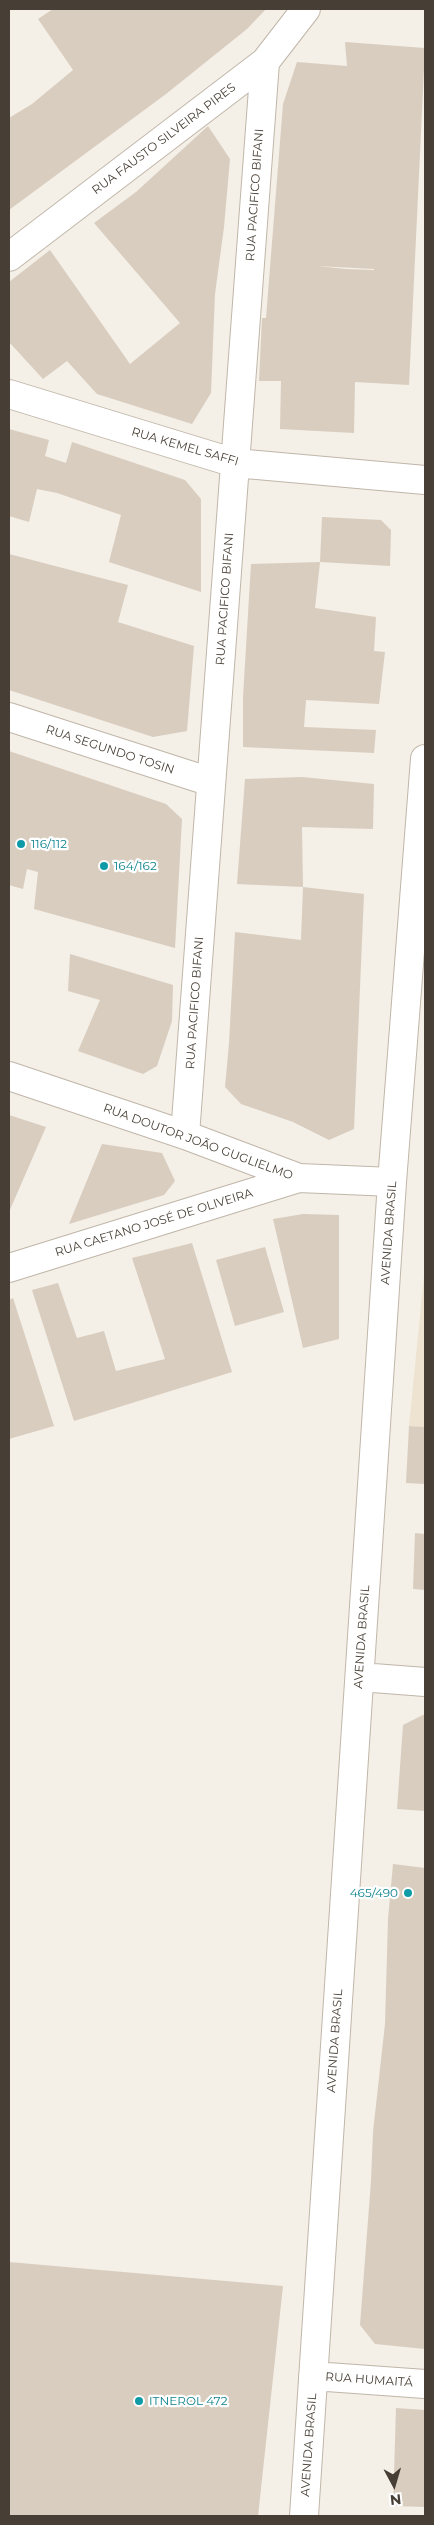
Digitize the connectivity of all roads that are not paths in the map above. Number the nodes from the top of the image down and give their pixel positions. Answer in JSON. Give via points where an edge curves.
{"nodes":[{"id":1,"x":306,"y":9,"type":"edge"},
{"id":2,"x":265,"y":62,"type":"junction"},
{"id":3,"x":9,"y":257,"type":"edge"},
{"id":4,"x":9,"y":394,"type":"edge"},
{"id":5,"x":235,"y":463,"type":"junction"},
{"id":6,"x":425,"y":480,"type":"edge"},
{"id":7,"x":9,"y":717,"type":"edge"},
{"id":8,"x":425,"y":758,"type":"edge"},
{"id":9,"x":211,"y":782,"type":"junction"},
{"id":10,"x":418,"y":949,"type":"edge"},
{"id":11,"x":9,"y":1076,"type":"edge"},
{"id":12,"x":186,"y":1135,"type":"junction"},
{"id":13,"x":299,"y":1178,"type":"junction"},
{"id":14,"x":392,"y":1182,"type":"junction"},
{"id":15,"x":9,"y":1268,"type":"edge"},
{"id":16,"x":360,"y":1677,"type":"junction"},
{"id":17,"x":425,"y":1682,"type":"edge"},
{"id":18,"x":313,"y":2376,"type":"junction"},
{"id":19,"x":425,"y":2384,"type":"edge"},
{"id":20,"x":304,"y":2516,"type":"edge"}],
"edges":[{"from":1,"to":2,"type":"street","name":"RUA FAUSTO SILVEIRA PIRES"},
{"from":2,"to":3,"type":"street","name":"RUA FAUSTO SILVEIRA PIRES"},
{"from":2,"to":5,"type":"street","name":"RUA PACIFICO BIFANI"},
{"from":4,"to":5,"type":"street","name":"RUA KEMEL SAFFI"},
{"from":5,"to":6,"type":"street","name":"RUA KEMEL SAFFI"},
{"from":5,"to":9,"type":"street","name":"RUA PACIFICO BIFANI"},
{"from":7,"to":9,"type":"street","name":"RUA SEGUNDO TOSIN"},
{"from":8,"to":10,"type":"street","name":"AVENIDA BRASIL"},
{"from":9,"to":12,"type":"street","name":"RUA PACIFICO BIFANI"},
{"from":10,"to":14,"type":"street","name":"AVENIDA BRASIL"},
{"from":11,"to":12,"type":"street","name":"RUA DOUTOR JOÃO GUGLIELMO"},
{"from":12,"to":13,"type":"street","name":"RUA DOUTOR JOÃO GUGLIELMO"},
{"from":13,"to":14,"type":"street","name":"RUA DOUTOR JOÃO GUGLIELMO"},
{"from":13,"to":15,"type":"street","name":"RUA CAETANO JOSÉ DE OLIVEIRA"},
{"from":14,"to":16,"type":"street","name":"AVENIDA BRASIL"},
{"from":16,"to":17,"type":"street"},
{"from":16,"to":18,"type":"street","name":"AVENIDA BRASIL"},
{"from":18,"to":19,"type":"street","name":"RUA HUMAITÁ"},
{"from":18,"to":20,"type":"street","name":"AVENIDA BRASIL"}]}
